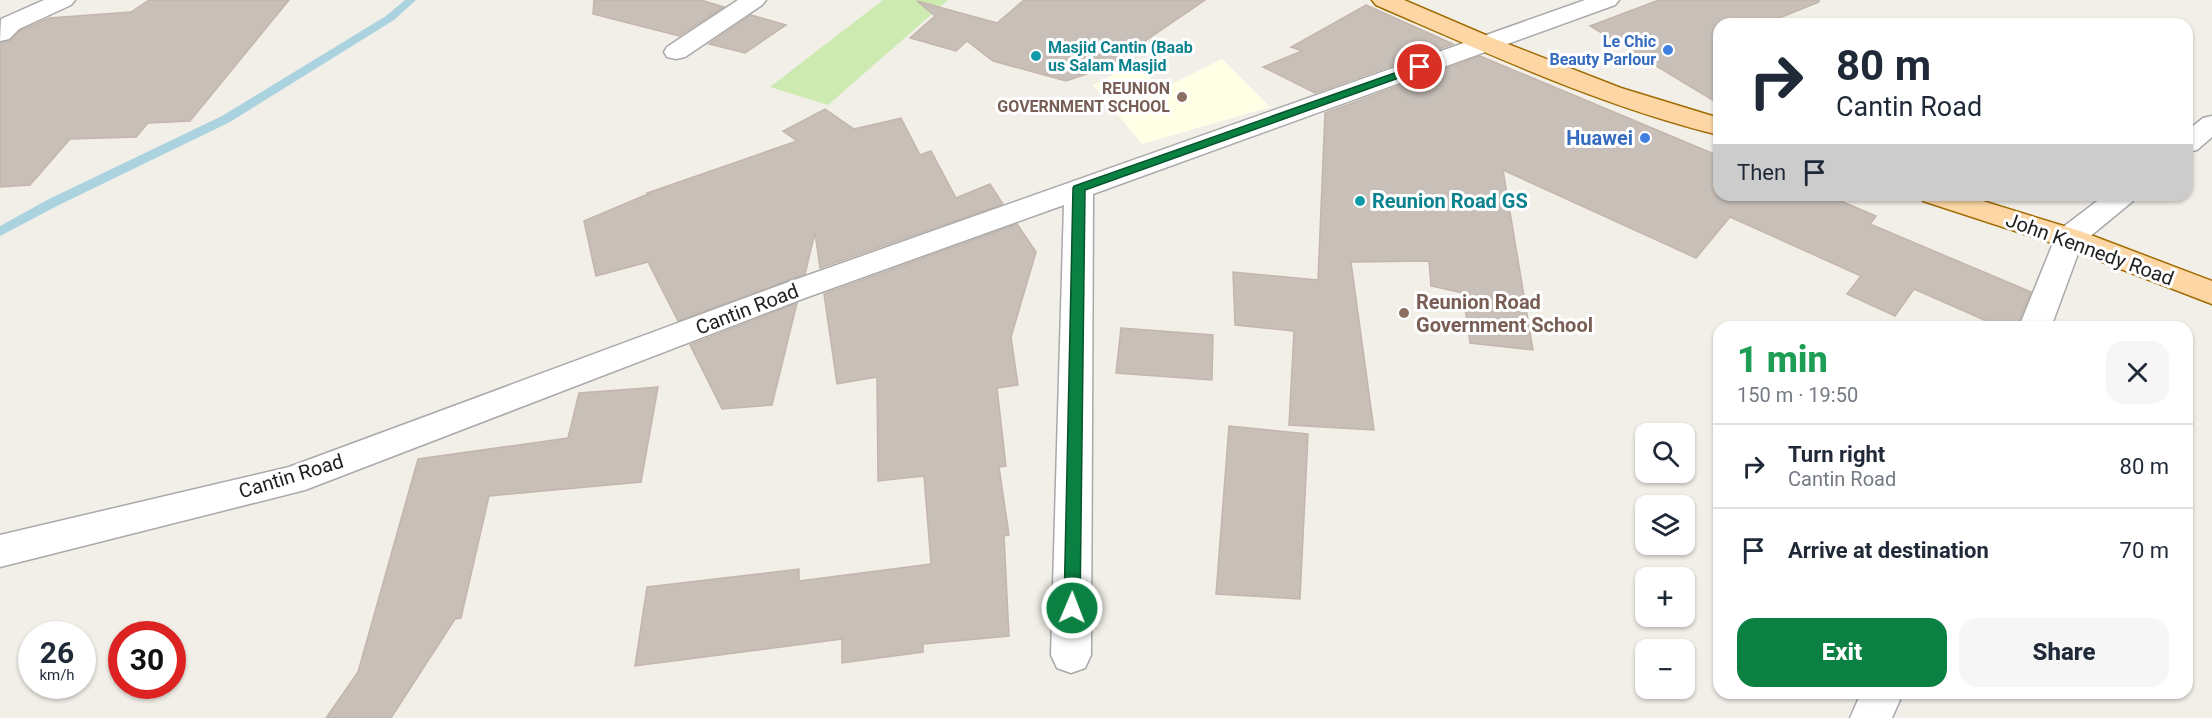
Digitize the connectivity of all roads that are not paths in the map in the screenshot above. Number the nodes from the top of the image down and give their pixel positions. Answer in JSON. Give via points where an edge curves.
{"nodes":[{"id":1,"x":63,"y":0,"type":"edge"},
{"id":2,"x":754,"y":0,"type":"edge"},
{"id":3,"x":1383,"y":0,"type":"edge"},
{"id":4,"x":1607,"y":0,"type":"edge"},
{"id":5,"x":0,"y":34,"type":"edge"},
{"id":6,"x":1486,"y":44,"type":"junction"},
{"id":7,"x":676,"y":52,"type":"dead end"},
{"id":8,"x":2212,"y":124,"type":"edge"},
{"id":9,"x":1713,"y":125,"type":"edge"},
{"id":10,"x":2193,"y":139,"type":"edge"},
{"id":11,"x":1079,"y":188,"type":"junction"},
{"id":12,"x":1952,"y":201,"type":"edge"},
{"id":13,"x":2115,"y":201,"type":"edge"},
{"id":14,"x":2069,"y":238,"type":"junction"},
{"id":15,"x":2212,"y":293,"type":"edge"},
{"id":16,"x":2038,"y":321,"type":"edge"},
{"id":17,"x":0,"y":550,"type":"edge"},
{"id":18,"x":1071,"y":655,"type":"dead end"},
{"id":19,"x":1879,"y":699,"type":"edge"},
{"id":20,"x":1871,"y":718,"type":"edge"}],
"edges":[{"from":1,"to":5,"type":"street","via":[[10,24]]},
{"from":2,"to":7,"type":"street"},
{"from":3,"to":6,"type":"main road"},
{"from":4,"to":6,"type":"street","name":"Cantin Road"},
{"from":6,"to":9,"type":"main road","via":[[1612,93]]},
{"from":6,"to":11,"type":"street","name":"Cantin Road"},
{"from":8,"to":10,"type":"street"},
{"from":11,"to":17,"type":"street","name":"Cantin Road","via":[[292,480]]},
{"from":11,"to":18,"type":"street"},
{"from":12,"to":14,"type":"main road","name":"John Kennedy Road"},
{"from":13,"to":14,"type":"street"},
{"from":14,"to":15,"type":"main road","name":"John Kennedy Road"},
{"from":14,"to":16,"type":"street"},
{"from":19,"to":20,"type":"street"}]}
